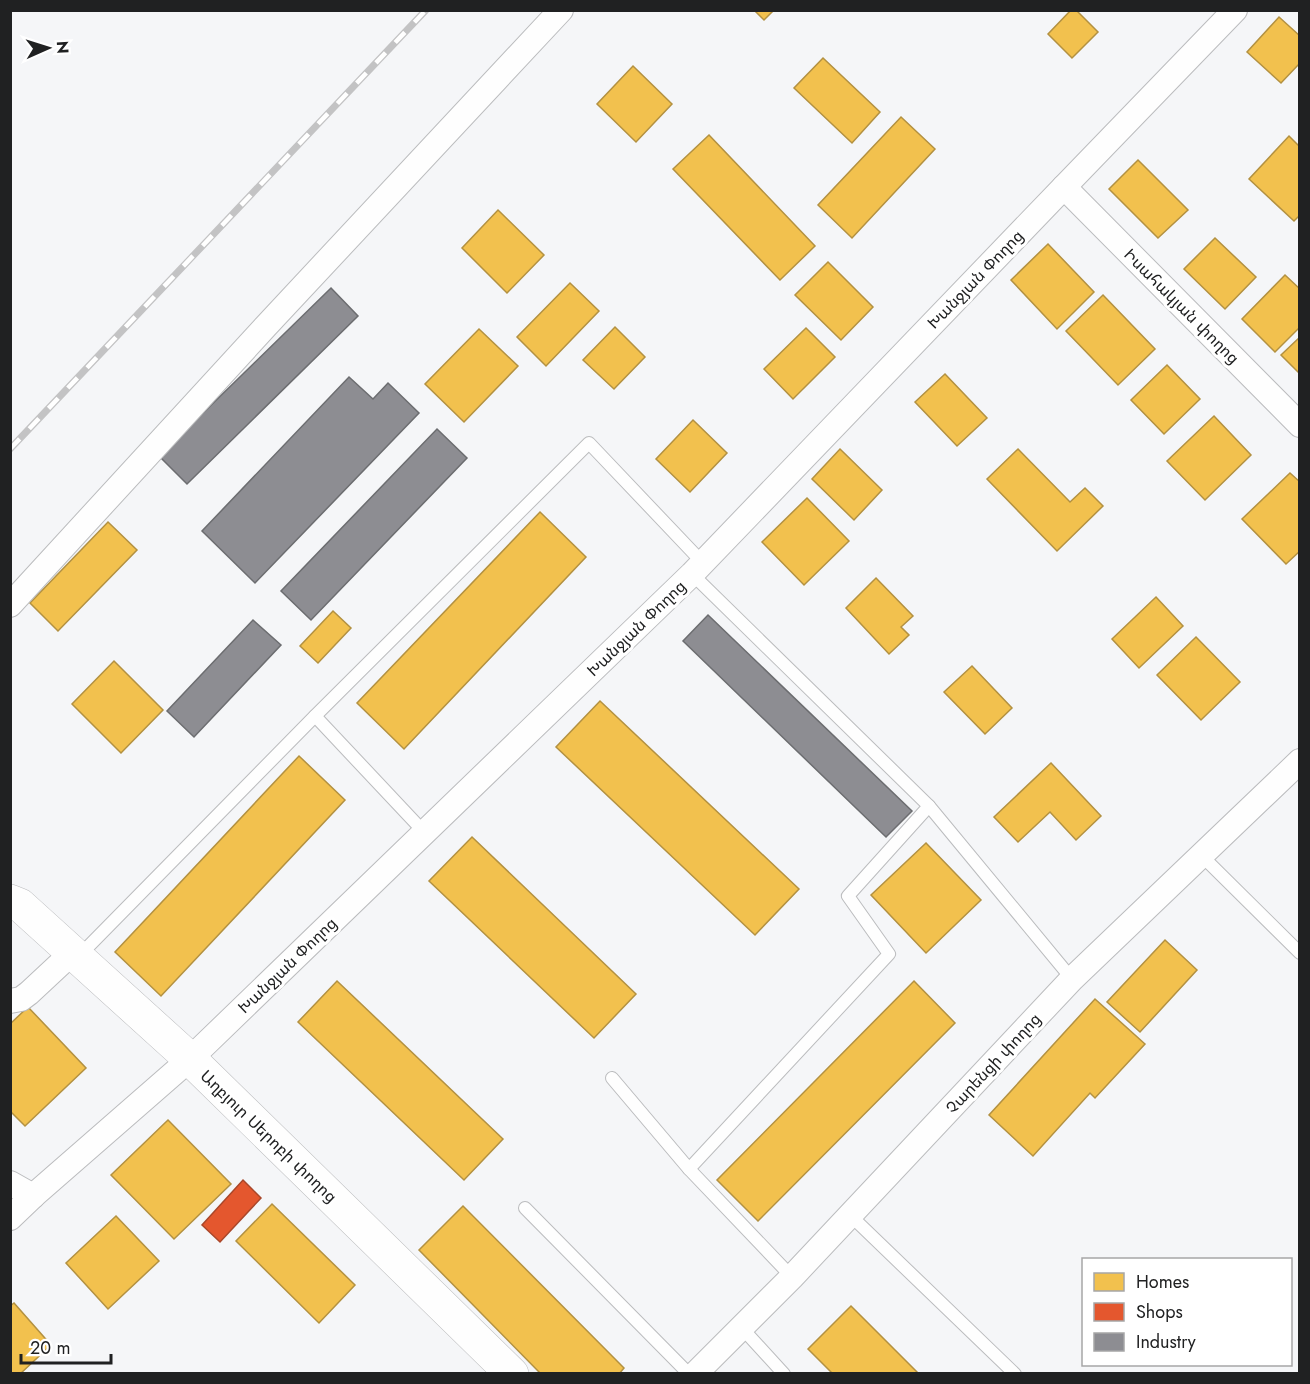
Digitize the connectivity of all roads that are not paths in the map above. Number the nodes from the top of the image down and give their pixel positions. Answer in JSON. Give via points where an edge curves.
{"nodes":[{"id":1,"x":561,"y":10,"type":"edge"},
{"id":2,"x":1235,"y":10,"type":"edge"},
{"id":3,"x":1064,"y":187,"type":"junction"},
{"id":4,"x":1299,"y":425,"type":"edge"},
{"id":5,"x":697,"y":569,"type":"junction"},
{"id":6,"x":10,"y":606,"type":"edge"},
{"id":7,"x":315,"y":716,"type":"junction"},
{"id":8,"x":1299,"y":761,"type":"edge"},
{"id":9,"x":929,"y":806,"type":"junction"},
{"id":10,"x":425,"y":832,"type":"junction"},
{"id":11,"x":1201,"y":855,"type":"junction"},
{"id":12,"x":14,"y":894,"type":"edge"},
{"id":13,"x":1299,"y":953,"type":"edge"},
{"id":14,"x":76,"y":954,"type":"junction"},
{"id":15,"x":1071,"y":979,"type":"junction"},
{"id":16,"x":10,"y":1001,"type":"edge"},
{"id":17,"x":190,"y":1059,"type":"junction"},
{"id":18,"x":612,"y":1078,"type":"dead end"},
{"id":19,"x":689,"y":1169,"type":"junction"},
{"id":20,"x":10,"y":1183,"type":"edge"},
{"id":21,"x":33,"y":1196,"type":"junction"},
{"id":22,"x":525,"y":1208,"type":"dead end"},
{"id":23,"x":850,"y":1215,"type":"junction"},
{"id":24,"x":10,"y":1218,"type":"edge"},
{"id":25,"x":792,"y":1277,"type":"junction"},
{"id":26,"x":741,"y":1327,"type":"junction"},
{"id":27,"x":512,"y":1374,"type":"edge"},
{"id":28,"x":689,"y":1374,"type":"edge"},
{"id":29,"x":694,"y":1374,"type":"edge"},
{"id":30,"x":784,"y":1374,"type":"edge"},
{"id":31,"x":1015,"y":1374,"type":"edge"}],
"edges":[{"from":1,"to":6,"type":"street"},
{"from":2,"to":3,"type":"street","name":"Խանջյան Փողոց"},
{"from":3,"to":4,"type":"street","name":"Իսահակյան փողոց"},
{"from":3,"to":5,"type":"street","name":"Խանջյան Փողոց"},
{"from":5,"to":7,"type":"lane","via":[[589,443]]},
{"from":5,"to":9,"type":"lane"},
{"from":5,"to":10,"type":"street","name":"Խանջյան Փողոց"},
{"from":7,"to":10,"type":"lane"},
{"from":7,"to":14,"type":"lane"},
{"from":8,"to":11,"type":"street","name":"Չարենցի փողոց"},
{"from":9,"to":15,"type":"lane"},
{"from":9,"to":19,"type":"lane","via":[[848,896],[888,954]]},
{"from":10,"to":17,"type":"street","name":"Խանջյան Փողոց"},
{"from":11,"to":13,"type":"lane"},
{"from":11,"to":15,"type":"street","name":"Չարենցի փողոց"},
{"from":12,"to":14,"type":"main road","name":"Աղբյուր Սերոբի փողոց"},
{"from":14,"to":16,"type":"street","via":[[21,999]]},
{"from":14,"to":17,"type":"main road","name":"Աղբյուր Սերոբի փողոց"},
{"from":15,"to":23,"type":"street","name":"Չարենցի փողոց"},
{"from":17,"to":21,"type":"street","name":"Խանջյան Փողոց"},
{"from":17,"to":27,"type":"main road","name":"Աղբյուր Սերոբի փողոց"},
{"from":18,"to":19,"type":"lane"},
{"from":19,"to":25,"type":"lane"},
{"from":20,"to":21,"type":"street"},
{"from":21,"to":24,"type":"street","name":"Խանջյան Փողոց"},
{"from":22,"to":28,"type":"lane"},
{"from":23,"to":25,"type":"street","name":"Չարենցի փողոց"},
{"from":23,"to":31,"type":"lane"},
{"from":25,"to":26,"type":"street","name":"Չարենցի փողոց"},
{"from":26,"to":29,"type":"street","name":"Չարենցի փողոց"},
{"from":26,"to":30,"type":"lane"}]}
